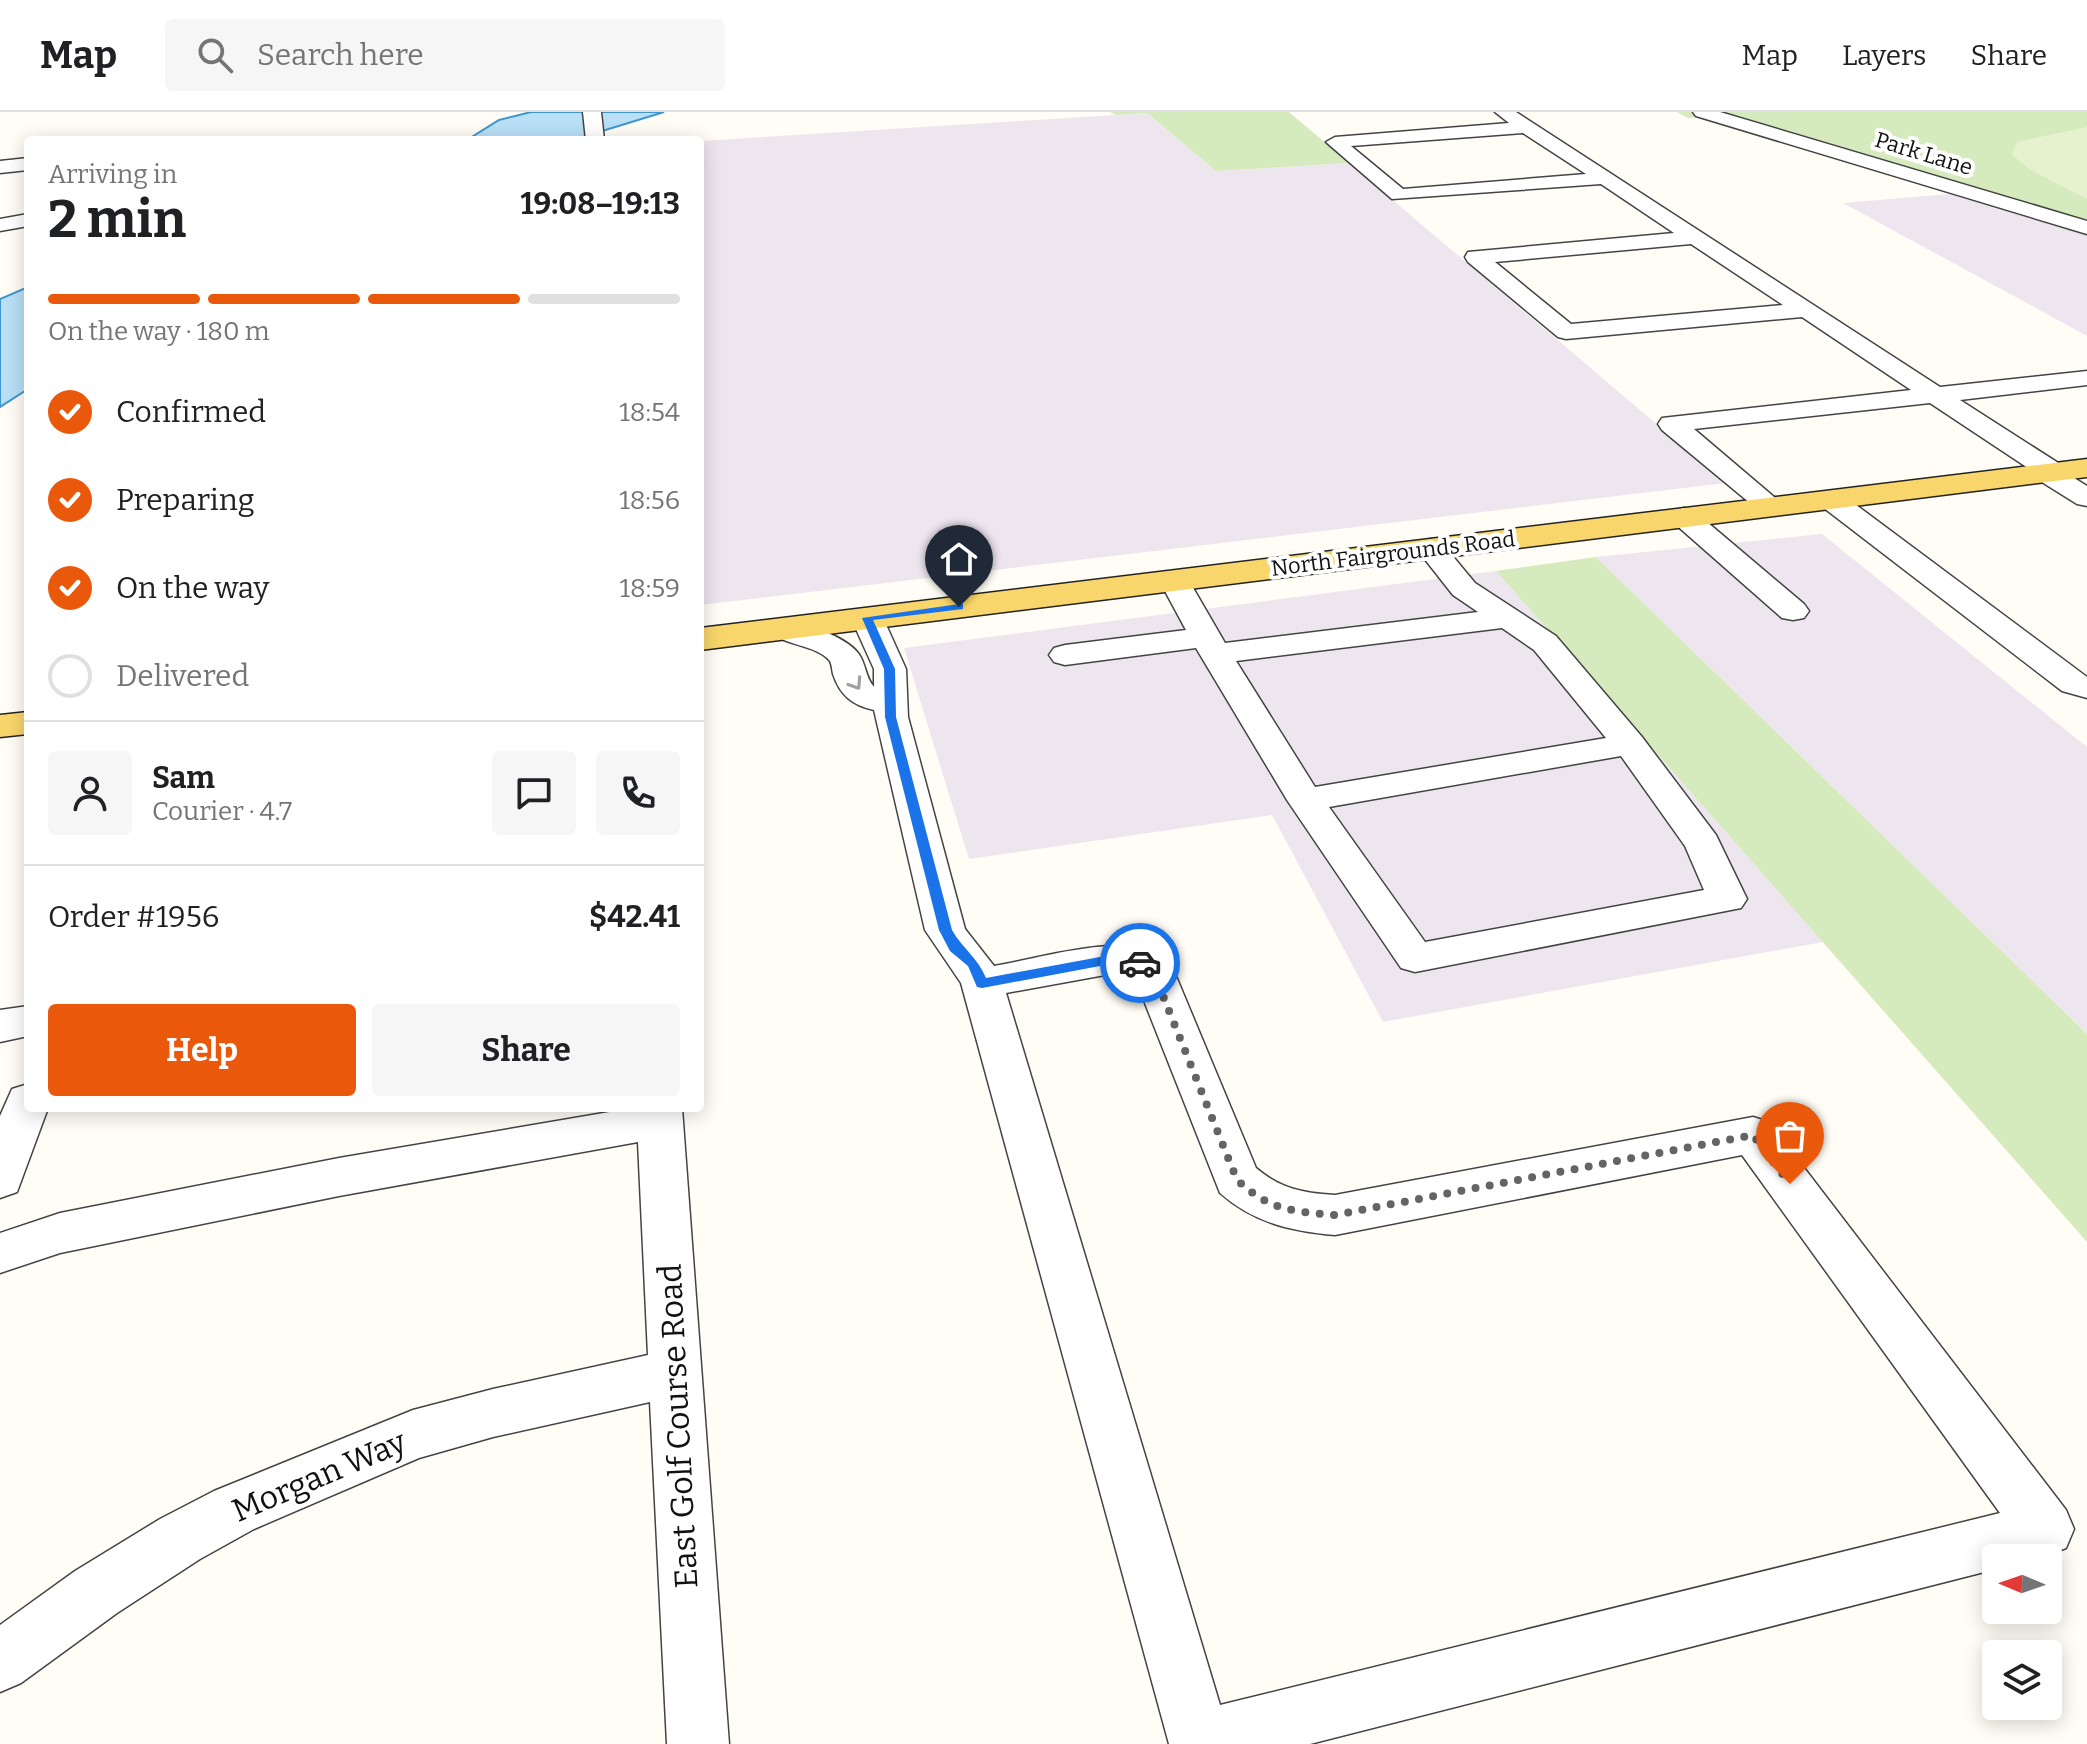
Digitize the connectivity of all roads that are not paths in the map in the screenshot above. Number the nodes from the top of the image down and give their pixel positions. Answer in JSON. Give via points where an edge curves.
{"nodes":[{"id":1,"x":592,"y":112,"type":"edge"},
{"id":2,"x":1504,"y":112,"type":"edge"},
{"id":3,"x":1702,"y":112,"type":"edge"},
{"id":4,"x":1809,"y":125,"type":"dead end"},
{"id":5,"x":1527,"y":127,"type":"junction"},
{"id":6,"x":595,"y":136,"type":"edge"},
{"id":7,"x":1786,"y":137,"type":"junction"},
{"id":8,"x":24,"y":164,"type":"edge"},
{"id":9,"x":0,"y":167,"type":"edge"},
{"id":10,"x":1605,"y":178,"type":"junction"},
{"id":11,"x":24,"y":203,"type":"edge"},
{"id":12,"x":0,"y":206,"type":"edge"},
{"id":13,"x":24,"y":221,"type":"edge"},
{"id":14,"x":0,"y":225,"type":"edge"},
{"id":15,"x":2087,"y":228,"type":"edge"},
{"id":16,"x":1694,"y":237,"type":"junction"},
{"id":17,"x":1806,"y":310,"type":"junction"},
{"id":18,"x":2087,"y":378,"type":"edge"},
{"id":19,"x":1933,"y":393,"type":"junction"},
{"id":20,"x":2087,"y":468,"type":"edge"},
{"id":21,"x":2050,"y":472,"type":"junction"},
{"id":22,"x":2087,"y":498,"type":"edge"},
{"id":23,"x":1830,"y":499,"type":"junction"},
{"id":24,"x":1772,"y":507,"type":"junction"},
{"id":25,"x":1684,"y":517,"type":"junction"},
{"id":26,"x":1431,"y":548,"type":"junction"},
{"id":27,"x":1174,"y":580,"type":"junction"},
{"id":28,"x":1793,"y":611,"type":"dead end"},
{"id":29,"x":867,"y":618,"type":"junction"},
{"id":30,"x":1507,"y":618,"type":"junction"},
{"id":31,"x":784,"y":628,"type":"junction"},
{"id":32,"x":704,"y":638,"type":"edge"},
{"id":33,"x":1211,"y":645,"type":"junction"},
{"id":34,"x":1065,"y":655,"type":"dead end"},
{"id":35,"x":2087,"y":688,"type":"edge"},
{"id":36,"x":890,"y":700,"type":"junction"},
{"id":37,"x":24,"y":723,"type":"edge"},
{"id":38,"x":0,"y":726,"type":"edge"},
{"id":39,"x":1630,"y":744,"type":"junction"},
{"id":40,"x":1305,"y":800,"type":"junction"},
{"id":41,"x":982,"y":983,"type":"junction"},
{"id":42,"x":24,"y":1022,"type":"edge"},
{"id":43,"x":0,"y":1026,"type":"edge"},
{"id":44,"x":24,"y":1112,"type":"edge"},
{"id":45,"x":660,"y":1115,"type":"edge"},
{"id":46,"x":0,"y":1179,"type":"edge"},
{"id":47,"x":0,"y":1253,"type":"edge"},
{"id":48,"x":675,"y":1373,"type":"junction"},
{"id":49,"x":0,"y":1662,"type":"edge"},
{"id":50,"x":1199,"y":1742,"type":"edge"},
{"id":51,"x":698,"y":1744,"type":"edge"}],
"edges":[{"from":1,"to":6,"type":"street"},
{"from":2,"to":5,"type":"street"},
{"from":3,"to":7,"type":"street","name":"Park Lane"},
{"from":4,"to":7,"type":"street","via":[[1812,128]]},
{"from":5,"to":10,"type":"street"},
{"from":5,"to":10,"type":"street","via":[[1335,142],[1399,195]]},
{"from":7,"to":15,"type":"street","name":"Park Lane"},
{"from":8,"to":9,"type":"street"},
{"from":10,"to":16,"type":"street"},
{"from":11,"to":12,"type":"street"},
{"from":13,"to":14,"type":"street"},
{"from":16,"to":17,"type":"street"},
{"from":16,"to":17,"type":"street","via":[[1476,257],[1566,332]]},
{"from":17,"to":19,"type":"street"},
{"from":18,"to":19,"type":"street"},
{"from":19,"to":21,"type":"street"},
{"from":19,"to":24,"type":"street","via":[[1671,424]]},
{"from":20,"to":21,"type":"main road","name":"North Fairgrounds Road"},
{"from":21,"to":22,"type":"street"},
{"from":21,"to":23,"type":"main road","name":"North Fairgrounds Road"},
{"from":23,"to":24,"type":"main road","name":"North Fairgrounds Road"},
{"from":23,"to":35,"type":"street","via":[[2074,684]]},
{"from":24,"to":25,"type":"main road","name":"North Fairgrounds Road"},
{"from":25,"to":26,"type":"main road","name":"North Fairgrounds Road"},
{"from":25,"to":28,"type":"street"},
{"from":26,"to":27,"type":"main road","name":"North Fairgrounds Road"},
{"from":26,"to":30,"type":"street","via":[[1464,589]]},
{"from":27,"to":29,"type":"main road","name":"North Fairgrounds Road"},
{"from":27,"to":33,"type":"street"},
{"from":29,"to":31,"type":"main road","name":"North Fairgrounds Road"},
{"from":29,"to":36,"type":"street","via":[[890,669]]},
{"from":30,"to":33,"type":"street"},
{"from":30,"to":39,"type":"street","via":[[1545,643]]},
{"from":31,"to":32,"type":"main road","name":"North Fairgrounds Road"},
{"from":31,"to":36,"type":"street","one_way":true,"via":[[845,657],[851,683],[865,697]]},
{"from":33,"to":34,"type":"street"},
{"from":33,"to":40,"type":"street"},
{"from":36,"to":41,"type":"street","via":[[945,930],[954,947],[973,963]]},
{"from":37,"to":38,"type":"main road"},
{"from":39,"to":40,"type":"street"},
{"from":39,"to":40,"type":"street","via":[[1703,844],[1727,899],[1415,958]]},
{"from":41,"to":50,"type":"street"},
{"from":41,"to":50,"type":"street","via":[[1116,959],[1139,962],[1155,976],[1237,1180],[1258,1200],[1291,1211],[1335,1215],[1753,1135],[2046,1529]]},
{"from":42,"to":43,"type":"street"},
{"from":44,"to":46,"type":"street"},
{"from":45,"to":47,"type":"street","via":[[75,1230]]},
{"from":45,"to":48,"type":"street","name":"East Golf Course Road"},
{"from":48,"to":49,"type":"street","name":"Morgan Way","via":[[413,1435],[234,1510],[96,1592]]},
{"from":48,"to":51,"type":"street","name":"East Golf Course Road"}]}
